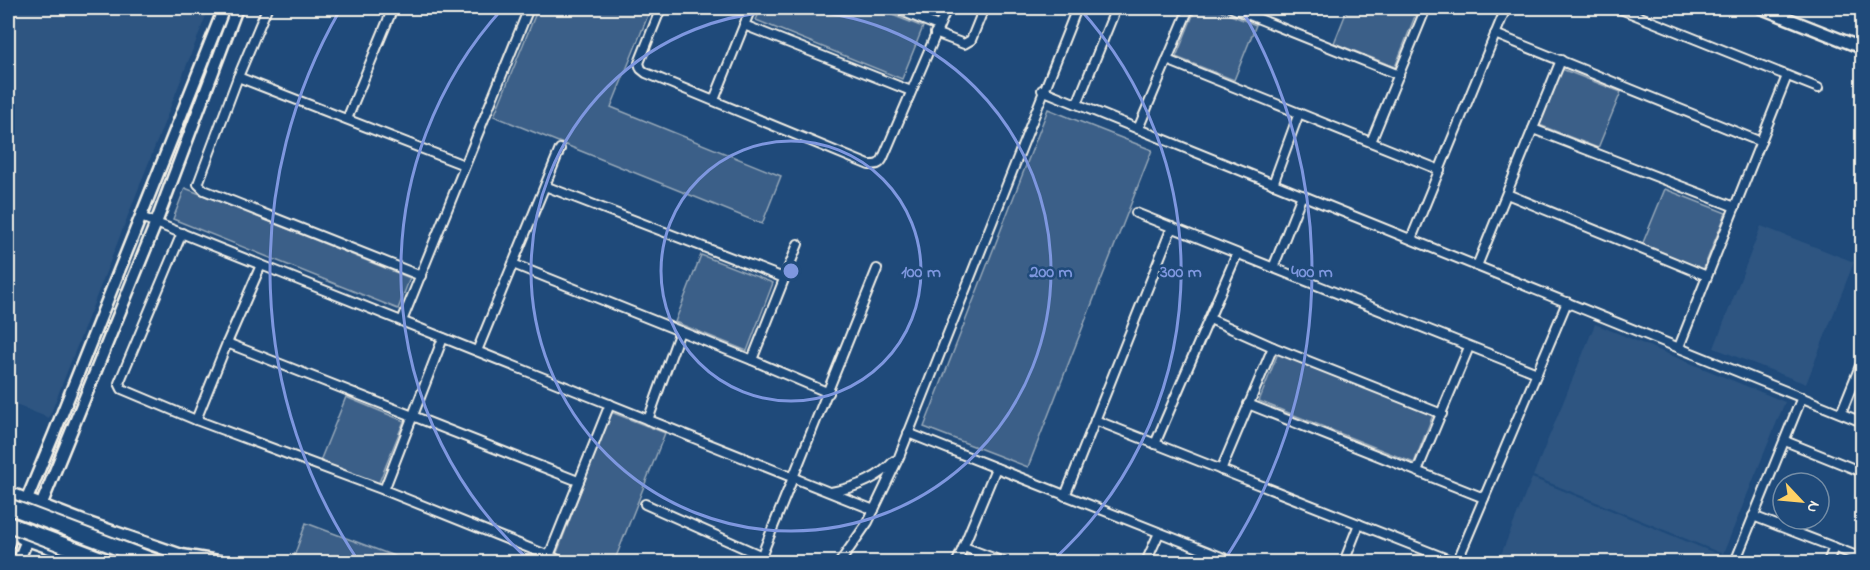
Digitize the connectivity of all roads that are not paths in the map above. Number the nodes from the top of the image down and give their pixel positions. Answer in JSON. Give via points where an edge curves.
{"nodes":[{"id":1,"x":225,"y":8,"type":"edge"},
{"id":2,"x":237,"y":8,"type":"edge"},
{"id":3,"x":267,"y":8,"type":"edge"},
{"id":4,"x":393,"y":8,"type":"edge"},
{"id":5,"x":529,"y":8,"type":"edge"},
{"id":6,"x":661,"y":8,"type":"edge"},
{"id":7,"x":751,"y":8,"type":"edge"},
{"id":8,"x":894,"y":8,"type":"edge"},
{"id":9,"x":947,"y":8,"type":"edge"},
{"id":10,"x":984,"y":8,"type":"edge"},
{"id":11,"x":1077,"y":8,"type":"edge"},
{"id":12,"x":1116,"y":8,"type":"edge"},
{"id":13,"x":1189,"y":8,"type":"edge"},
{"id":14,"x":1232,"y":8,"type":"edge"},
{"id":15,"x":1425,"y":8,"type":"edge"},
{"id":16,"x":1506,"y":8,"type":"edge"},
{"id":17,"x":1618,"y":8,"type":"edge"},
{"id":18,"x":1761,"y":8,"type":"edge"},
{"id":19,"x":744,"y":25,"type":"junction"},
{"id":20,"x":937,"y":30,"type":"junction"},
{"id":21,"x":1495,"y":34,"type":"junction"},
{"id":22,"x":1863,"y":48,"type":"edge"},
{"id":23,"x":1167,"y":60,"type":"junction"},
{"id":24,"x":1561,"y":60,"type":"junction"},
{"id":25,"x":1399,"y":75,"type":"junction"},
{"id":26,"x":1787,"y":76,"type":"junction"},
{"id":27,"x":238,"y":77,"type":"junction"},
{"id":28,"x":1818,"y":88,"type":"dead end"},
{"id":29,"x":1042,"y":90,"type":"junction"},
{"id":30,"x":911,"y":91,"type":"junction"},
{"id":31,"x":714,"y":100,"type":"junction"},
{"id":32,"x":1077,"y":104,"type":"junction"},
{"id":33,"x":1299,"y":113,"type":"junction"},
{"id":34,"x":347,"y":119,"type":"junction"},
{"id":35,"x":1138,"y":129,"type":"junction"},
{"id":36,"x":1533,"y":129,"type":"junction"},
{"id":37,"x":1371,"y":142,"type":"junction"},
{"id":38,"x":1761,"y":142,"type":"junction"},
{"id":39,"x":561,"y":149,"type":"dead end"},
{"id":40,"x":464,"y":165,"type":"junction"},
{"id":41,"x":1440,"y":170,"type":"junction"},
{"id":42,"x":1273,"y":184,"type":"junction"},
{"id":43,"x":545,"y":186,"type":"junction"},
{"id":44,"x":1506,"y":194,"type":"junction"},
{"id":45,"x":1302,"y":195,"type":"junction"},
{"id":46,"x":1735,"y":207,"type":"junction"},
{"id":47,"x":1136,"y":213,"type":"dead end"},
{"id":48,"x":141,"y":218,"type":"junction"},
{"id":49,"x":156,"y":223,"type":"junction"},
{"id":50,"x":1172,"y":226,"type":"junction"},
{"id":51,"x":182,"y":233,"type":"junction"},
{"id":52,"x":1411,"y":239,"type":"junction"},
{"id":53,"x":798,"y":244,"type":"dead end"},
{"id":54,"x":1237,"y":254,"type":"junction"},
{"id":55,"x":513,"y":264,"type":"junction"},
{"id":56,"x":261,"y":265,"type":"junction"},
{"id":57,"x":1477,"y":266,"type":"junction"},
{"id":58,"x":1273,"y":268,"type":"junction"},
{"id":59,"x":877,"y":269,"type":"dead end"},
{"id":60,"x":421,"y":276,"type":"junction"},
{"id":61,"x":1707,"y":276,"type":"junction"},
{"id":62,"x":784,"y":278,"type":"junction"},
{"id":63,"x":1567,"y":302,"type":"junction"},
{"id":64,"x":1210,"y":319,"type":"junction"},
{"id":65,"x":402,"y":321,"type":"junction"},
{"id":66,"x":680,"y":331,"type":"junction"},
{"id":67,"x":443,"y":338,"type":"junction"},
{"id":68,"x":227,"y":343,"type":"junction"},
{"id":69,"x":1469,"y":346,"type":"junction"},
{"id":70,"x":1273,"y":347,"type":"junction"},
{"id":71,"x":1678,"y":347,"type":"junction"},
{"id":72,"x":477,"y":351,"type":"junction"},
{"id":73,"x":752,"y":360,"type":"junction"},
{"id":74,"x":1863,"y":361,"type":"edge"},
{"id":75,"x":1537,"y":374,"type":"junction"},
{"id":76,"x":829,"y":393,"type":"junction"},
{"id":77,"x":1802,"y":397,"type":"junction"},
{"id":78,"x":610,"y":404,"type":"junction"},
{"id":79,"x":1248,"y":404,"type":"junction"},
{"id":80,"x":1841,"y":413,"type":"junction"},
{"id":81,"x":1442,"y":414,"type":"junction"},
{"id":82,"x":412,"y":416,"type":"junction"},
{"id":83,"x":196,"y":420,"type":"junction"},
{"id":84,"x":648,"y":420,"type":"junction"},
{"id":85,"x":1095,"y":420,"type":"junction"},
{"id":86,"x":1863,"y":422,"type":"edge"},
{"id":87,"x":908,"y":433,"type":"junction"},
{"id":88,"x":1785,"y":441,"type":"junction"},
{"id":89,"x":1155,"y":444,"type":"junction"},
{"id":90,"x":899,"y":457,"type":"junction"},
{"id":91,"x":996,"y":468,"type":"junction"},
{"id":92,"x":1221,"y":470,"type":"junction"},
{"id":93,"x":1417,"y":471,"type":"junction"},
{"id":94,"x":1863,"y":472,"type":"edge"},
{"id":95,"x":793,"y":477,"type":"junction"},
{"id":96,"x":579,"y":481,"type":"junction"},
{"id":97,"x":384,"y":490,"type":"junction"},
{"id":98,"x":8,"y":492,"type":"edge"},
{"id":99,"x":829,"y":492,"type":"junction"},
{"id":100,"x":1065,"y":496,"type":"junction"},
{"id":101,"x":1484,"y":498,"type":"junction"},
{"id":102,"x":27,"y":499,"type":"junction"},
{"id":103,"x":41,"y":504,"type":"junction"},
{"id":104,"x":645,"y":504,"type":"dead end"},
{"id":105,"x":8,"y":506,"type":"edge"},
{"id":106,"x":874,"y":510,"type":"junction"},
{"id":107,"x":1753,"y":516,"type":"junction"},
{"id":108,"x":1359,"y":525,"type":"junction"},
{"id":109,"x":1159,"y":532,"type":"junction"},
{"id":110,"x":9,"y":534,"type":"edge"},
{"id":111,"x":28,"y":540,"type":"junction"},
{"id":112,"x":964,"y":547,"type":"junction"},
{"id":113,"x":1834,"y":547,"type":"junction"},
{"id":114,"x":549,"y":556,"type":"junction"},
{"id":115,"x":1863,"y":558,"type":"edge"},
{"id":116,"x":760,"y":559,"type":"edge"},
{"id":117,"x":18,"y":562,"type":"edge"},
{"id":118,"x":85,"y":562,"type":"edge"},
{"id":119,"x":109,"y":562,"type":"edge"},
{"id":120,"x":156,"y":562,"type":"edge"},
{"id":121,"x":224,"y":562,"type":"edge"},
{"id":122,"x":564,"y":562,"type":"edge"},
{"id":123,"x":840,"y":562,"type":"edge"},
{"id":124,"x":957,"y":562,"type":"edge"},
{"id":125,"x":1004,"y":562,"type":"edge"},
{"id":126,"x":1146,"y":562,"type":"edge"},
{"id":127,"x":1234,"y":562,"type":"edge"},
{"id":128,"x":1344,"y":562,"type":"edge"},
{"id":129,"x":1456,"y":562,"type":"edge"},
{"id":130,"x":1735,"y":562,"type":"edge"},
{"id":131,"x":1828,"y":562,"type":"edge"}],
"edges":[{"from":1,"to":48,"type":"main road"},
{"from":2,"to":49,"type":"main road"},
{"from":3,"to":27,"type":"street"},
{"from":4,"to":34,"type":"street"},
{"from":5,"to":40,"type":"street"},
{"from":6,"to":31,"type":"street","via":[[640,58],[641,69]]},
{"from":7,"to":19,"type":"street"},
{"from":8,"to":20,"type":"street"},
{"from":9,"to":20,"type":"street"},
{"from":10,"to":20,"type":"street","via":[[967,44]]},
{"from":11,"to":29,"type":"street"},
{"from":12,"to":32,"type":"street"},
{"from":13,"to":23,"type":"street"},
{"from":14,"to":25,"type":"street"},
{"from":15,"to":25,"type":"street"},
{"from":16,"to":21,"type":"street"},
{"from":17,"to":26,"type":"street"},
{"from":18,"to":22,"type":"main road"},
{"from":19,"to":30,"type":"street"},
{"from":19,"to":31,"type":"street"},
{"from":20,"to":30,"type":"street"},
{"from":21,"to":24,"type":"street"},
{"from":21,"to":41,"type":"street"},
{"from":23,"to":33,"type":"street"},
{"from":23,"to":35,"type":"street"},
{"from":24,"to":36,"type":"street"},
{"from":24,"to":38,"type":"street"},
{"from":25,"to":37,"type":"street"},
{"from":26,"to":28,"type":"street"},
{"from":26,"to":38,"type":"street"},
{"from":27,"to":34,"type":"street"},
{"from":27,"to":60,"type":"street","via":[[198,181],[200,188]]},
{"from":29,"to":32,"type":"street"},
{"from":29,"to":87,"type":"street"},
{"from":30,"to":31,"type":"street","via":[[881,163],[875,165]]},
{"from":32,"to":35,"type":"street"},
{"from":33,"to":37,"type":"street"},
{"from":33,"to":42,"type":"street"},
{"from":34,"to":40,"type":"street"},
{"from":35,"to":42,"type":"street"},
{"from":36,"to":44,"type":"street"},
{"from":36,"to":46,"type":"street"},
{"from":37,"to":41,"type":"street"},
{"from":38,"to":46,"type":"street"},
{"from":39,"to":43,"type":"street"},
{"from":40,"to":60,"type":"street"},
{"from":41,"to":52,"type":"street"},
{"from":42,"to":45,"type":"street"},
{"from":43,"to":55,"type":"street"},
{"from":43,"to":62,"type":"street"},
{"from":44,"to":57,"type":"street"},
{"from":44,"to":61,"type":"street"},
{"from":45,"to":52,"type":"street"},
{"from":45,"to":58,"type":"street"},
{"from":46,"to":61,"type":"street"},
{"from":47,"to":50,"type":"street"},
{"from":48,"to":49,"type":"street"},
{"from":48,"to":102,"type":"main road"},
{"from":49,"to":51,"type":"street"},
{"from":49,"to":103,"type":"main road"},
{"from":50,"to":54,"type":"street"},
{"from":50,"to":85,"type":"street"},
{"from":51,"to":56,"type":"street"},
{"from":51,"to":83,"type":"street","via":[[119,386]]},
{"from":52,"to":57,"type":"street"},
{"from":53,"to":62,"type":"street"},
{"from":54,"to":58,"type":"street"},
{"from":54,"to":64,"type":"street"},
{"from":55,"to":66,"type":"street"},
{"from":55,"to":72,"type":"street"},
{"from":56,"to":65,"type":"street"},
{"from":56,"to":68,"type":"street"},
{"from":57,"to":63,"type":"street"},
{"from":58,"to":69,"type":"street"},
{"from":59,"to":76,"type":"street"},
{"from":60,"to":65,"type":"street"},
{"from":61,"to":71,"type":"street"},
{"from":62,"to":73,"type":"street"},
{"from":63,"to":71,"type":"street"},
{"from":63,"to":75,"type":"street"},
{"from":64,"to":70,"type":"street"},
{"from":64,"to":89,"type":"street"},
{"from":65,"to":67,"type":"street"},
{"from":66,"to":73,"type":"street"},
{"from":66,"to":84,"type":"street"},
{"from":67,"to":72,"type":"street"},
{"from":67,"to":82,"type":"street"},
{"from":68,"to":82,"type":"street"},
{"from":68,"to":83,"type":"street"},
{"from":69,"to":75,"type":"street"},
{"from":69,"to":81,"type":"street"},
{"from":70,"to":79,"type":"street"},
{"from":70,"to":81,"type":"street"},
{"from":71,"to":77,"type":"street"},
{"from":72,"to":78,"type":"street"},
{"from":73,"to":76,"type":"street"},
{"from":74,"to":80,"type":"street"},
{"from":75,"to":101,"type":"street"},
{"from":76,"to":95,"type":"street"},
{"from":77,"to":80,"type":"street"},
{"from":77,"to":88,"type":"street"},
{"from":78,"to":84,"type":"street"},
{"from":78,"to":96,"type":"street"},
{"from":79,"to":92,"type":"street"},
{"from":79,"to":93,"type":"street"},
{"from":80,"to":86,"type":"street"},
{"from":81,"to":93,"type":"street"},
{"from":82,"to":96,"type":"street"},
{"from":82,"to":97,"type":"street"},
{"from":83,"to":97,"type":"street"},
{"from":84,"to":95,"type":"street"},
{"from":85,"to":89,"type":"street"},
{"from":85,"to":100,"type":"street"},
{"from":87,"to":90,"type":"street"},
{"from":87,"to":91,"type":"street"},
{"from":88,"to":94,"type":"street"},
{"from":88,"to":107,"type":"street"},
{"from":89,"to":92,"type":"street"},
{"from":90,"to":99,"type":"street","via":[[874,478]]},
{"from":90,"to":106,"type":"street"},
{"from":91,"to":100,"type":"street"},
{"from":91,"to":112,"type":"street"},
{"from":92,"to":108,"type":"street"},
{"from":93,"to":101,"type":"street"},
{"from":95,"to":99,"type":"street"},
{"from":95,"to":116,"type":"street"},
{"from":96,"to":114,"type":"street"},
{"from":97,"to":114,"type":"street"},
{"from":98,"to":102,"type":"main road"},
{"from":99,"to":106,"type":"street"},
{"from":100,"to":109,"type":"street"},
{"from":101,"to":129,"type":"street"},
{"from":102,"to":103,"type":"main road"},
{"from":102,"to":110,"type":"main road"},
{"from":103,"to":111,"type":"main road"},
{"from":103,"to":121,"type":"main road","via":[[182,555]]},
{"from":104,"to":116,"type":"street"},
{"from":105,"to":120,"type":"highway","bridge":true},
{"from":106,"to":123,"type":"street"},
{"from":107,"to":113,"type":"street"},
{"from":107,"to":130,"type":"street"},
{"from":108,"to":128,"type":"street"},
{"from":108,"to":129,"type":"street"},
{"from":109,"to":126,"type":"street"},
{"from":109,"to":127,"type":"street"},
{"from":110,"to":111,"type":"main road"},
{"from":110,"to":119,"type":"highway","bridge":true},
{"from":111,"to":117,"type":"main road"},
{"from":111,"to":118,"type":"main road"},
{"from":112,"to":124,"type":"street"},
{"from":112,"to":125,"type":"street"},
{"from":113,"to":115,"type":"street"},
{"from":113,"to":131,"type":"street"},
{"from":114,"to":122,"type":"street"}]}
